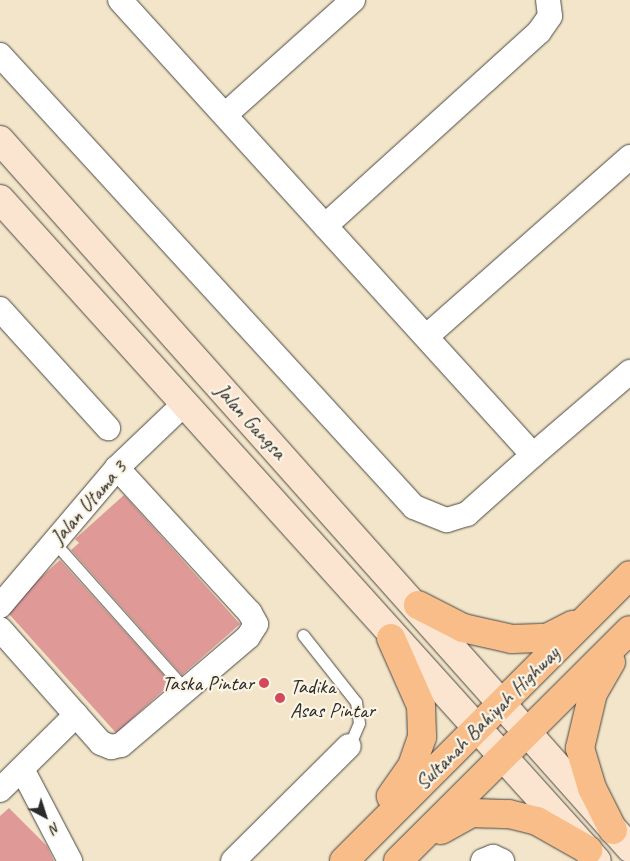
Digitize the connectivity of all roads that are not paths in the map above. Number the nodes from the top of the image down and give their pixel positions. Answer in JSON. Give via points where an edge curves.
{"nodes":[{"id":1,"x":353,"y":0,"type":"edge"},
{"id":2,"x":548,"y":0,"type":"edge"},
{"id":3,"x":124,"y":1,"type":"edge"},
{"id":4,"x":0,"y":55,"type":"edge"},
{"id":5,"x":226,"y":115,"type":"junction"},
{"id":6,"x":0,"y":140,"type":"edge"},
{"id":7,"x":630,"y":157,"type":"edge"},
{"id":8,"x":0,"y":199,"type":"edge"},
{"id":9,"x":325,"y":226,"type":"junction"},
{"id":10,"x":0,"y":310,"type":"edge"},
{"id":11,"x":427,"y":336,"type":"junction"},
{"id":12,"x":630,"y":372,"type":"edge"},
{"id":13,"x":183,"y":406,"type":"junction"},
{"id":14,"x":108,"y":428,"type":"dead end"},
{"id":15,"x":533,"y":456,"type":"junction"},
{"id":16,"x":118,"y":468,"type":"junction"},
{"id":17,"x":54,"y":542,"type":"junction"},
{"id":18,"x":630,"y":575,"type":"edge"},
{"id":19,"x":418,"y":605,"type":"junction"},
{"id":20,"x":0,"y":606,"type":"edge"},
{"id":21,"x":586,"y":619,"type":"junction"},
{"id":22,"x":0,"y":629,"type":"edge"},
{"id":23,"x":630,"y":630,"type":"edge"},
{"id":24,"x":303,"y":634,"type":"dead end"},
{"id":25,"x":391,"y":638,"type":"junction"},
{"id":26,"x":186,"y":690,"type":"junction"},
{"id":27,"x":502,"y":703,"type":"junction"},
{"id":28,"x":76,"y":715,"type":"junction"},
{"id":29,"x":475,"y":730,"type":"junction"},
{"id":30,"x":528,"y":730,"type":"junction"},
{"id":31,"x":349,"y":746,"type":"joint"},
{"id":32,"x":501,"y":757,"type":"junction"},
{"id":33,"x":22,"y":769,"type":"junction"},
{"id":34,"x":0,"y":790,"type":"edge"},
{"id":35,"x":370,"y":834,"type":"junction"},
{"id":36,"x":622,"y":839,"type":"edge"},
{"id":37,"x":406,"y":853,"type":"edge"},
{"id":38,"x":592,"y":856,"type":"edge"},
{"id":39,"x":63,"y":858,"type":"edge"},
{"id":40,"x":233,"y":861,"type":"edge"},
{"id":41,"x":344,"y":861,"type":"edge"},
{"id":42,"x":482,"y":861,"type":"edge"},
{"id":43,"x":502,"y":861,"type":"edge"}],
"edges":[{"from":1,"to":5,"type":"street"},
{"from":2,"to":9,"type":"street","via":[[550,16],[539,32]]},
{"from":3,"to":5,"type":"street"},
{"from":4,"to":15,"type":"street","via":[[414,507],[446,520],[466,514]]},
{"from":5,"to":9,"type":"street"},
{"from":6,"to":19,"type":"main road","name":"Jalan Gangsa"},
{"from":7,"to":11,"type":"street"},
{"from":8,"to":13,"type":"main road","name":"Jalan Gangsa"},
{"from":9,"to":11,"type":"street"},
{"from":10,"to":14,"type":"street"},
{"from":11,"to":15,"type":"street"},
{"from":12,"to":15,"type":"street"},
{"from":13,"to":16,"type":"street","name":"Jalan Utama 3"},
{"from":13,"to":25,"type":"main road","name":"Jalan Gangsa"},
{"from":16,"to":17,"type":"street","name":"Jalan Utama 3"},
{"from":16,"to":26,"type":"street","via":[[256,624],[248,637]]},
{"from":17,"to":20,"type":"street","name":"Jalan Utama 3"},
{"from":17,"to":26,"type":"lane"},
{"from":18,"to":21,"type":"main road","name":"Sultanah Bahiyah Highway"},
{"from":19,"to":21,"type":"main road","via":[[463,628],[512,639],[546,638]]},
{"from":19,"to":27,"type":"main road","name":"Jalan Gangsa"},
{"from":21,"to":27,"type":"main road","name":"Sultanah Bahiyah Highway"},
{"from":22,"to":28,"type":"street"},
{"from":23,"to":30,"type":"main road","name":"Sultanah Bahiyah Highway"},
{"from":23,"to":36,"type":"main road","via":[[592,693],[580,748],[592,788]]},
{"from":24,"to":31,"type":"lane","via":[[356,702],[359,723]]},
{"from":25,"to":29,"type":"main road","name":"Jalan Gangsa"},
{"from":25,"to":35,"type":"main road","via":[[421,706],[422,737],[412,766]]},
{"from":26,"to":28,"type":"street","via":[[122,745],[101,743]]},
{"from":27,"to":29,"type":"main road","name":"Sultanah Bahiyah Highway"},
{"from":27,"to":30,"type":"main road","name":"Jalan Gangsa"},
{"from":28,"to":33,"type":"street"},
{"from":29,"to":32,"type":"main road","name":"Jalan Gangsa"},
{"from":29,"to":35,"type":"main road","name":"Sultanah Bahiyah Highway"},
{"from":30,"to":32,"type":"main road","name":"Sultanah Bahiyah Highway"},
{"from":30,"to":36,"type":"main road","name":"Jalan Gangsa"},
{"from":31,"to":40,"type":"street"},
{"from":32,"to":37,"type":"main road","name":"Sultanah Bahiyah Highway"},
{"from":32,"to":38,"type":"main road","name":"Jalan Gangsa"},
{"from":33,"to":34,"type":"street"},
{"from":33,"to":39,"type":"street"},
{"from":35,"to":41,"type":"main road","name":"Sultanah Bahiyah Highway"},
{"from":37,"to":38,"type":"main road","via":[[472,813],[537,821]]},
{"from":42,"to":43,"type":"street"}]}
